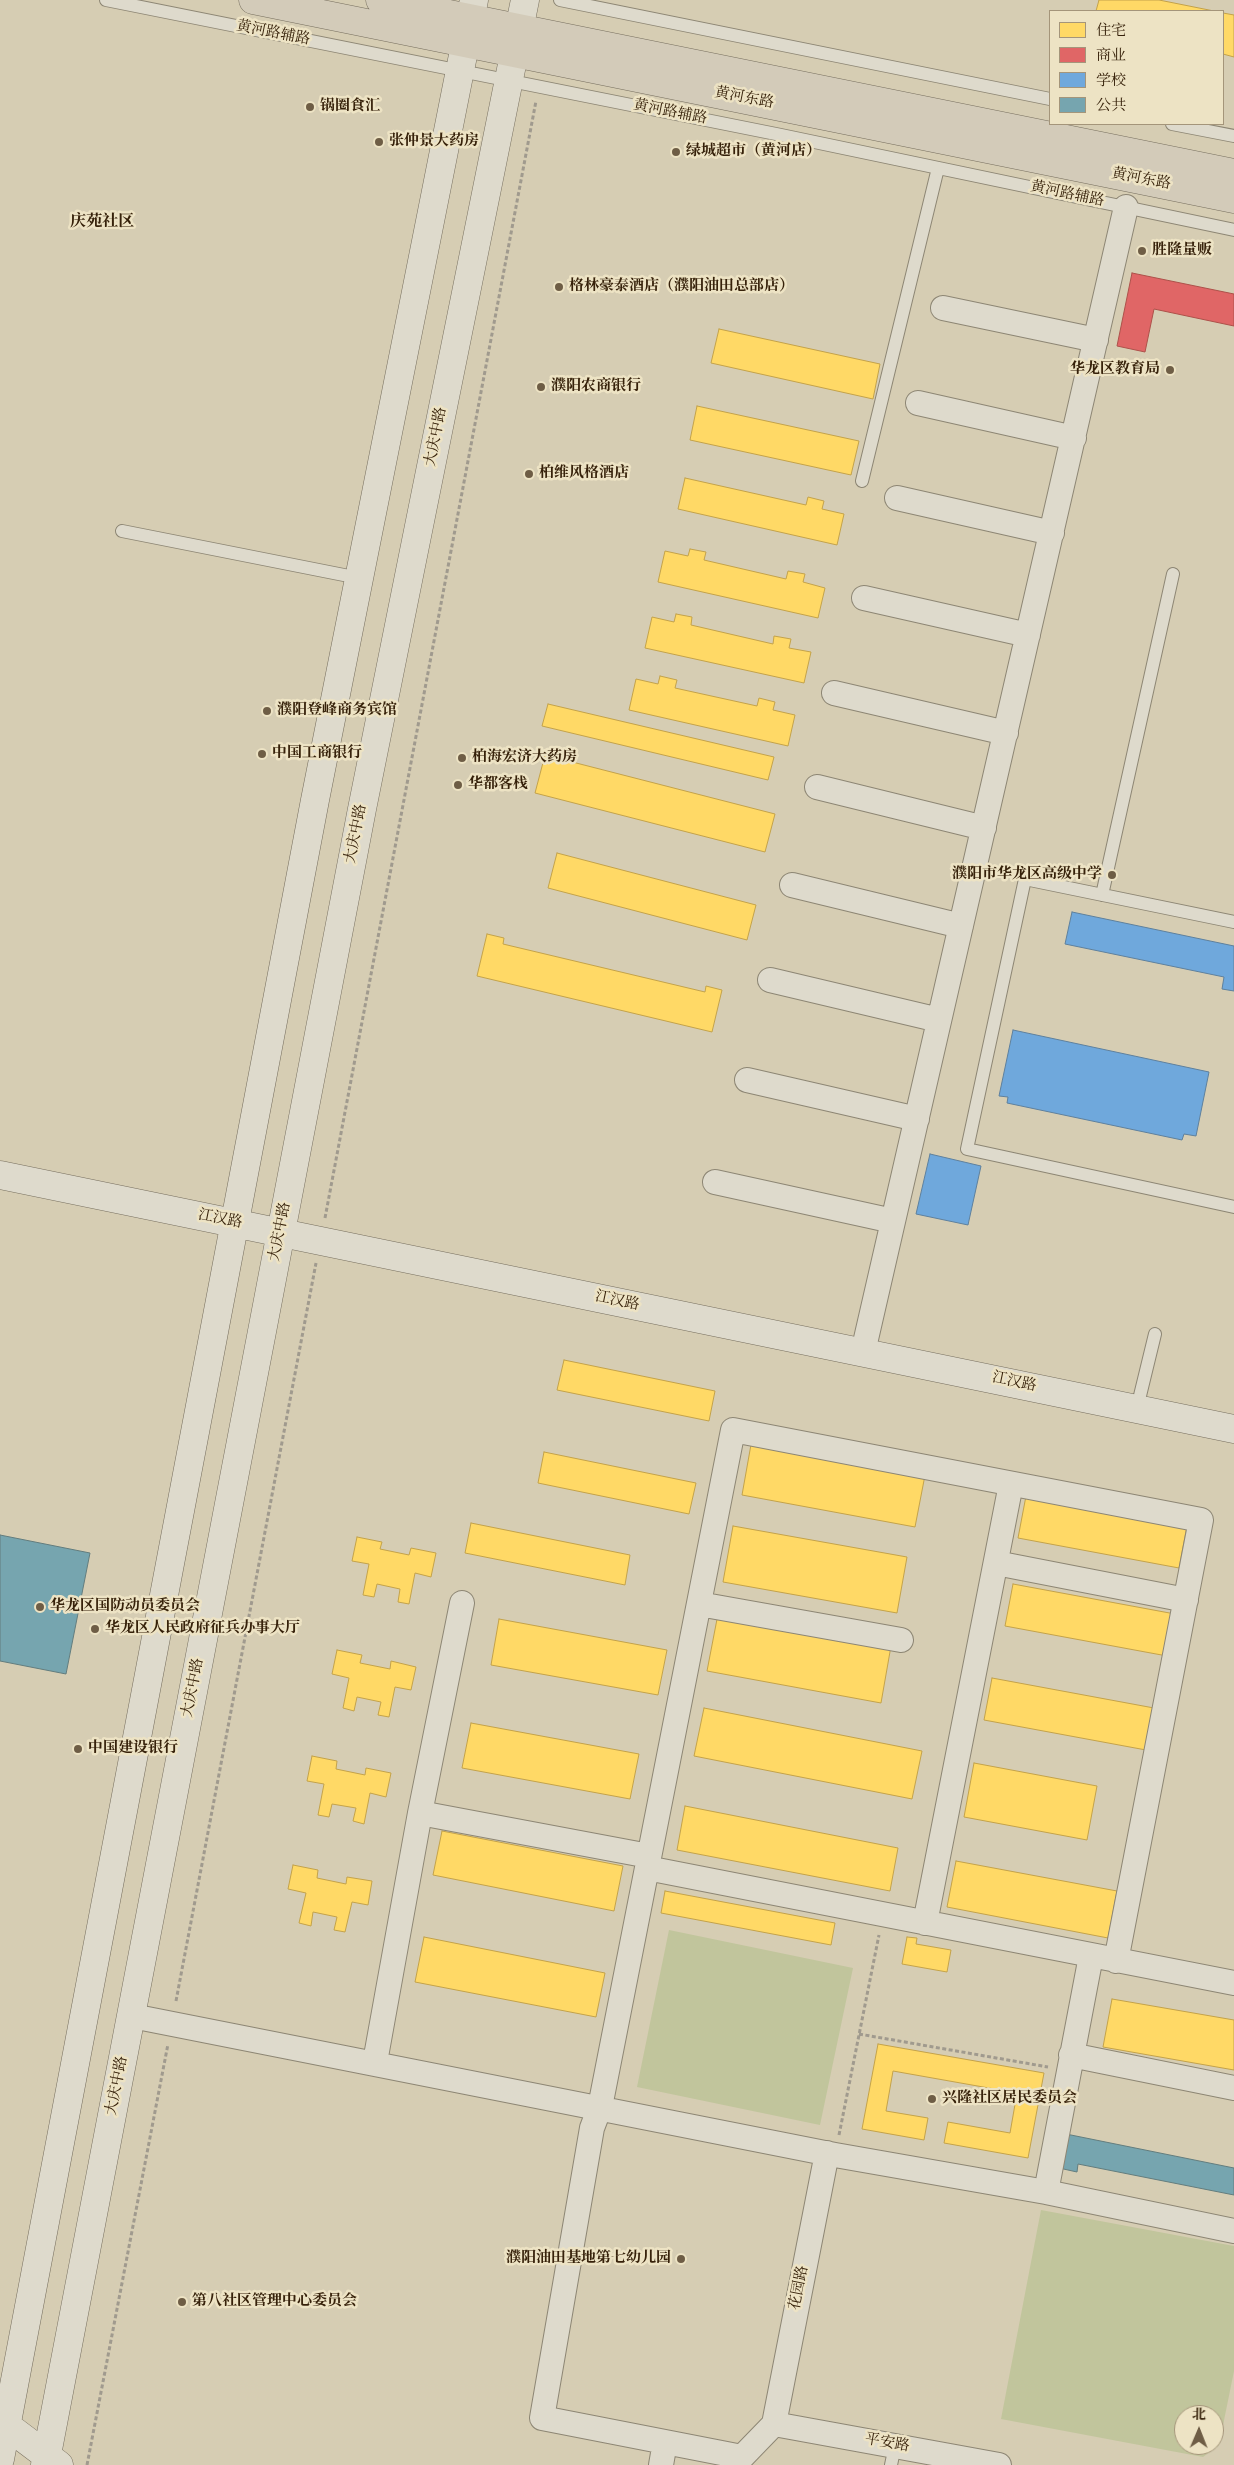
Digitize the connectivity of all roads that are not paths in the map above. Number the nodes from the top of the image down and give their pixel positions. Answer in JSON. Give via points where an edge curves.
{"nodes":[{"id":1,"x":106,"y":0,"type":"edge"},
{"id":2,"x":253,"y":0,"type":"edge"},
{"id":3,"x":380,"y":0,"type":"edge"},
{"id":4,"x":525,"y":0,"type":"edge"},
{"id":5,"x":560,"y":0,"type":"edge"},
{"id":6,"x":470,"y":20,"type":"edge"},
{"id":7,"x":516,"y":41,"type":"junction"},
{"id":8,"x":460,"y":71,"type":"junction"},
{"id":9,"x":508,"y":81,"type":"junction"},
{"id":10,"x":1049,"y":99,"type":"edge"},
{"id":11,"x":1177,"y":125,"type":"edge"},
{"id":12,"x":1234,"y":136,"type":"edge"},
{"id":13,"x":938,"y":168,"type":"junction"},
{"id":14,"x":1234,"y":173,"type":"edge"},
{"id":15,"x":1234,"y":199,"type":"edge"},
{"id":16,"x":1126,"y":207,"type":"junction"},
{"id":17,"x":1234,"y":230,"type":"edge"},
{"id":18,"x":944,"y":308,"type":"dead end"},
{"id":19,"x":1096,"y":340,"type":"junction"},
{"id":20,"x":918,"y":403,"type":"dead end"},
{"id":21,"x":1074,"y":438,"type":"junction"},
{"id":22,"x":862,"y":481,"type":"dead end"},
{"id":23,"x":897,"y":498,"type":"dead end"},
{"id":24,"x":122,"y":531,"type":"dead end"},
{"id":25,"x":1052,"y":533,"type":"junction"},
{"id":26,"x":1173,"y":574,"type":"dead end"},
{"id":27,"x":359,"y":578,"type":"junction"},
{"id":28,"x":864,"y":598,"type":"dead end"},
{"id":29,"x":1028,"y":635,"type":"junction"},
{"id":30,"x":834,"y":693,"type":"dead end"},
{"id":31,"x":1006,"y":733,"type":"junction"},
{"id":32,"x":817,"y":787,"type":"dead end"},
{"id":33,"x":984,"y":828,"type":"junction"},
{"id":34,"x":792,"y":885,"type":"dead end"},
{"id":35,"x":1102,"y":895,"type":"junction"},
{"id":36,"x":1234,"y":922,"type":"edge"},
{"id":37,"x":961,"y":926,"type":"junction"},
{"id":38,"x":770,"y":980,"type":"dead end"},
{"id":39,"x":939,"y":1020,"type":"junction"},
{"id":40,"x":747,"y":1080,"type":"dead end"},
{"id":41,"x":916,"y":1119,"type":"junction"},
{"id":42,"x":0,"y":1175,"type":"edge"},
{"id":43,"x":716,"y":1182,"type":"dead end"},
{"id":44,"x":1234,"y":1207,"type":"edge"},
{"id":45,"x":893,"y":1221,"type":"junction"},
{"id":46,"x":234,"y":1223,"type":"junction"},
{"id":47,"x":281,"y":1233,"type":"junction"},
{"id":48,"x":1154,"y":1334,"type":"dead end"},
{"id":49,"x":863,"y":1352,"type":"junction"},
{"id":50,"x":1137,"y":1408,"type":"junction"},
{"id":51,"x":1234,"y":1429,"type":"edge"},
{"id":52,"x":1011,"y":1484,"type":"junction"},
{"id":53,"x":996,"y":1562,"type":"junction"},
{"id":54,"x":1186,"y":1600,"type":"junction"},
{"id":55,"x":462,"y":1603,"type":"dead end"},
{"id":56,"x":699,"y":1604,"type":"junction"},
{"id":57,"x":901,"y":1640,"type":"dead end"},
{"id":58,"x":420,"y":1813,"type":"junction"},
{"id":59,"x":648,"y":1862,"type":"junction"},
{"id":60,"x":925,"y":1923,"type":"junction"},
{"id":61,"x":1091,"y":1956,"type":"junction"},
{"id":62,"x":1116,"y":1961,"type":"junction"},
{"id":63,"x":1234,"y":1984,"type":"edge"},
{"id":64,"x":132,"y":2016,"type":"junction"},
{"id":65,"x":375,"y":2062,"type":"junction"},
{"id":66,"x":1070,"y":2063,"type":"junction"},
{"id":67,"x":1234,"y":2088,"type":"edge"},
{"id":68,"x":600,"y":2107,"type":"junction"},
{"id":69,"x":831,"y":2154,"type":"junction"},
{"id":70,"x":1046,"y":2192,"type":"junction"},
{"id":71,"x":1234,"y":2231,"type":"edge"},
{"id":72,"x":3,"y":2421,"type":"edge"},
{"id":73,"x":774,"y":2424,"type":"junction"},
{"id":74,"x":663,"y":2454,"type":"edge"},
{"id":75,"x":893,"y":2455,"type":"edge"},
{"id":76,"x":0,"y":2459,"type":"edge"},
{"id":77,"x":50,"y":2462,"type":"edge"},
{"id":78,"x":1000,"y":2465,"type":"edge"}],
"edges":[{"from":1,"to":8,"type":"lane","name":"黄河路辅路"},
{"from":2,"to":6,"type":"main road","name":"黄河东路"},
{"from":3,"to":6,"type":"main road","name":"黄河东路"},
{"from":4,"to":7,"type":"main road","name":"大庆中路"},
{"from":5,"to":10,"type":"lane"},
{"from":6,"to":7,"type":"main road","name":"黄河东路"},
{"from":6,"to":8,"type":"main road"},
{"from":7,"to":9,"type":"main road","name":"大庆中路"},
{"from":7,"to":14,"type":"main road","name":"黄河东路"},
{"from":7,"to":15,"type":"main road","name":"黄河东路"},
{"from":8,"to":9,"type":"lane","name":"黄河路辅路"},
{"from":8,"to":27,"type":"main road"},
{"from":9,"to":13,"type":"lane","name":"黄河路辅路"},
{"from":9,"to":47,"type":"main road","name":"大庆中路","via":[[362,809]]},
{"from":11,"to":12,"type":"lane"},
{"from":13,"to":16,"type":"lane","name":"黄河路辅路"},
{"from":13,"to":22,"type":"lane"},
{"from":16,"to":17,"type":"lane","name":"黄河路辅路"},
{"from":16,"to":19,"type":"street"},
{"from":18,"to":19,"type":"street"},
{"from":19,"to":21,"type":"street"},
{"from":20,"to":21,"type":"street"},
{"from":21,"to":25,"type":"street"},
{"from":23,"to":25,"type":"street"},
{"from":24,"to":27,"type":"lane"},
{"from":25,"to":29,"type":"street"},
{"from":26,"to":35,"type":"lane"},
{"from":27,"to":46,"type":"main road"},
{"from":28,"to":29,"type":"street"},
{"from":29,"to":31,"type":"street"},
{"from":30,"to":31,"type":"street"},
{"from":31,"to":33,"type":"street"},
{"from":32,"to":33,"type":"street"},
{"from":33,"to":37,"type":"street"},
{"from":34,"to":37,"type":"street"},
{"from":35,"to":36,"type":"lane"},
{"from":35,"to":44,"type":"lane","via":[[1025,879],[967,1149]]},
{"from":37,"to":39,"type":"street"},
{"from":38,"to":39,"type":"street"},
{"from":39,"to":41,"type":"street"},
{"from":40,"to":41,"type":"street"},
{"from":41,"to":45,"type":"street"},
{"from":42,"to":46,"type":"main road","name":"江汉路"},
{"from":43,"to":45,"type":"street"},
{"from":45,"to":49,"type":"street"},
{"from":46,"to":47,"type":"main road","name":"江汉路"},
{"from":46,"to":72,"type":"main road"},
{"from":47,"to":49,"type":"main road","name":"江汉路"},
{"from":47,"to":64,"type":"main road","name":"大庆中路"},
{"from":48,"to":50,"type":"lane"},
{"from":49,"to":50,"type":"main road","name":"江汉路"},
{"from":50,"to":51,"type":"main road","name":"江汉路"},
{"from":52,"to":53,"type":"street"},
{"from":52,"to":54,"type":"street","via":[[1201,1520]]},
{"from":52,"to":56,"type":"street","via":[[733,1430]]},
{"from":53,"to":54,"type":"street"},
{"from":53,"to":60,"type":"street"},
{"from":54,"to":62,"type":"street"},
{"from":55,"to":58,"type":"street"},
{"from":56,"to":57,"type":"street"},
{"from":56,"to":59,"type":"street"},
{"from":58,"to":59,"type":"street"},
{"from":58,"to":65,"type":"street"},
{"from":59,"to":60,"type":"street"},
{"from":59,"to":68,"type":"street"},
{"from":60,"to":61,"type":"street"},
{"from":61,"to":62,"type":"street"},
{"from":61,"to":66,"type":"street"},
{"from":62,"to":63,"type":"street"},
{"from":64,"to":65,"type":"street"},
{"from":64,"to":77,"type":"main road","name":"大庆中路"},
{"from":65,"to":68,"type":"street"},
{"from":66,"to":67,"type":"street"},
{"from":66,"to":70,"type":"street"},
{"from":68,"to":69,"type":"street"},
{"from":68,"to":74,"type":"street","via":[[592,2128],[542,2418]]},
{"from":69,"to":70,"type":"street"},
{"from":69,"to":73,"type":"street","name":"花园路"},
{"from":70,"to":71,"type":"street"},
{"from":72,"to":76,"type":"main road"},
{"from":72,"to":77,"type":"main road"},
{"from":73,"to":74,"type":"street","via":[[742,2457]]},
{"from":73,"to":75,"type":"street","name":"平安路"},
{"from":75,"to":78,"type":"street","name":"平安路"}]}
